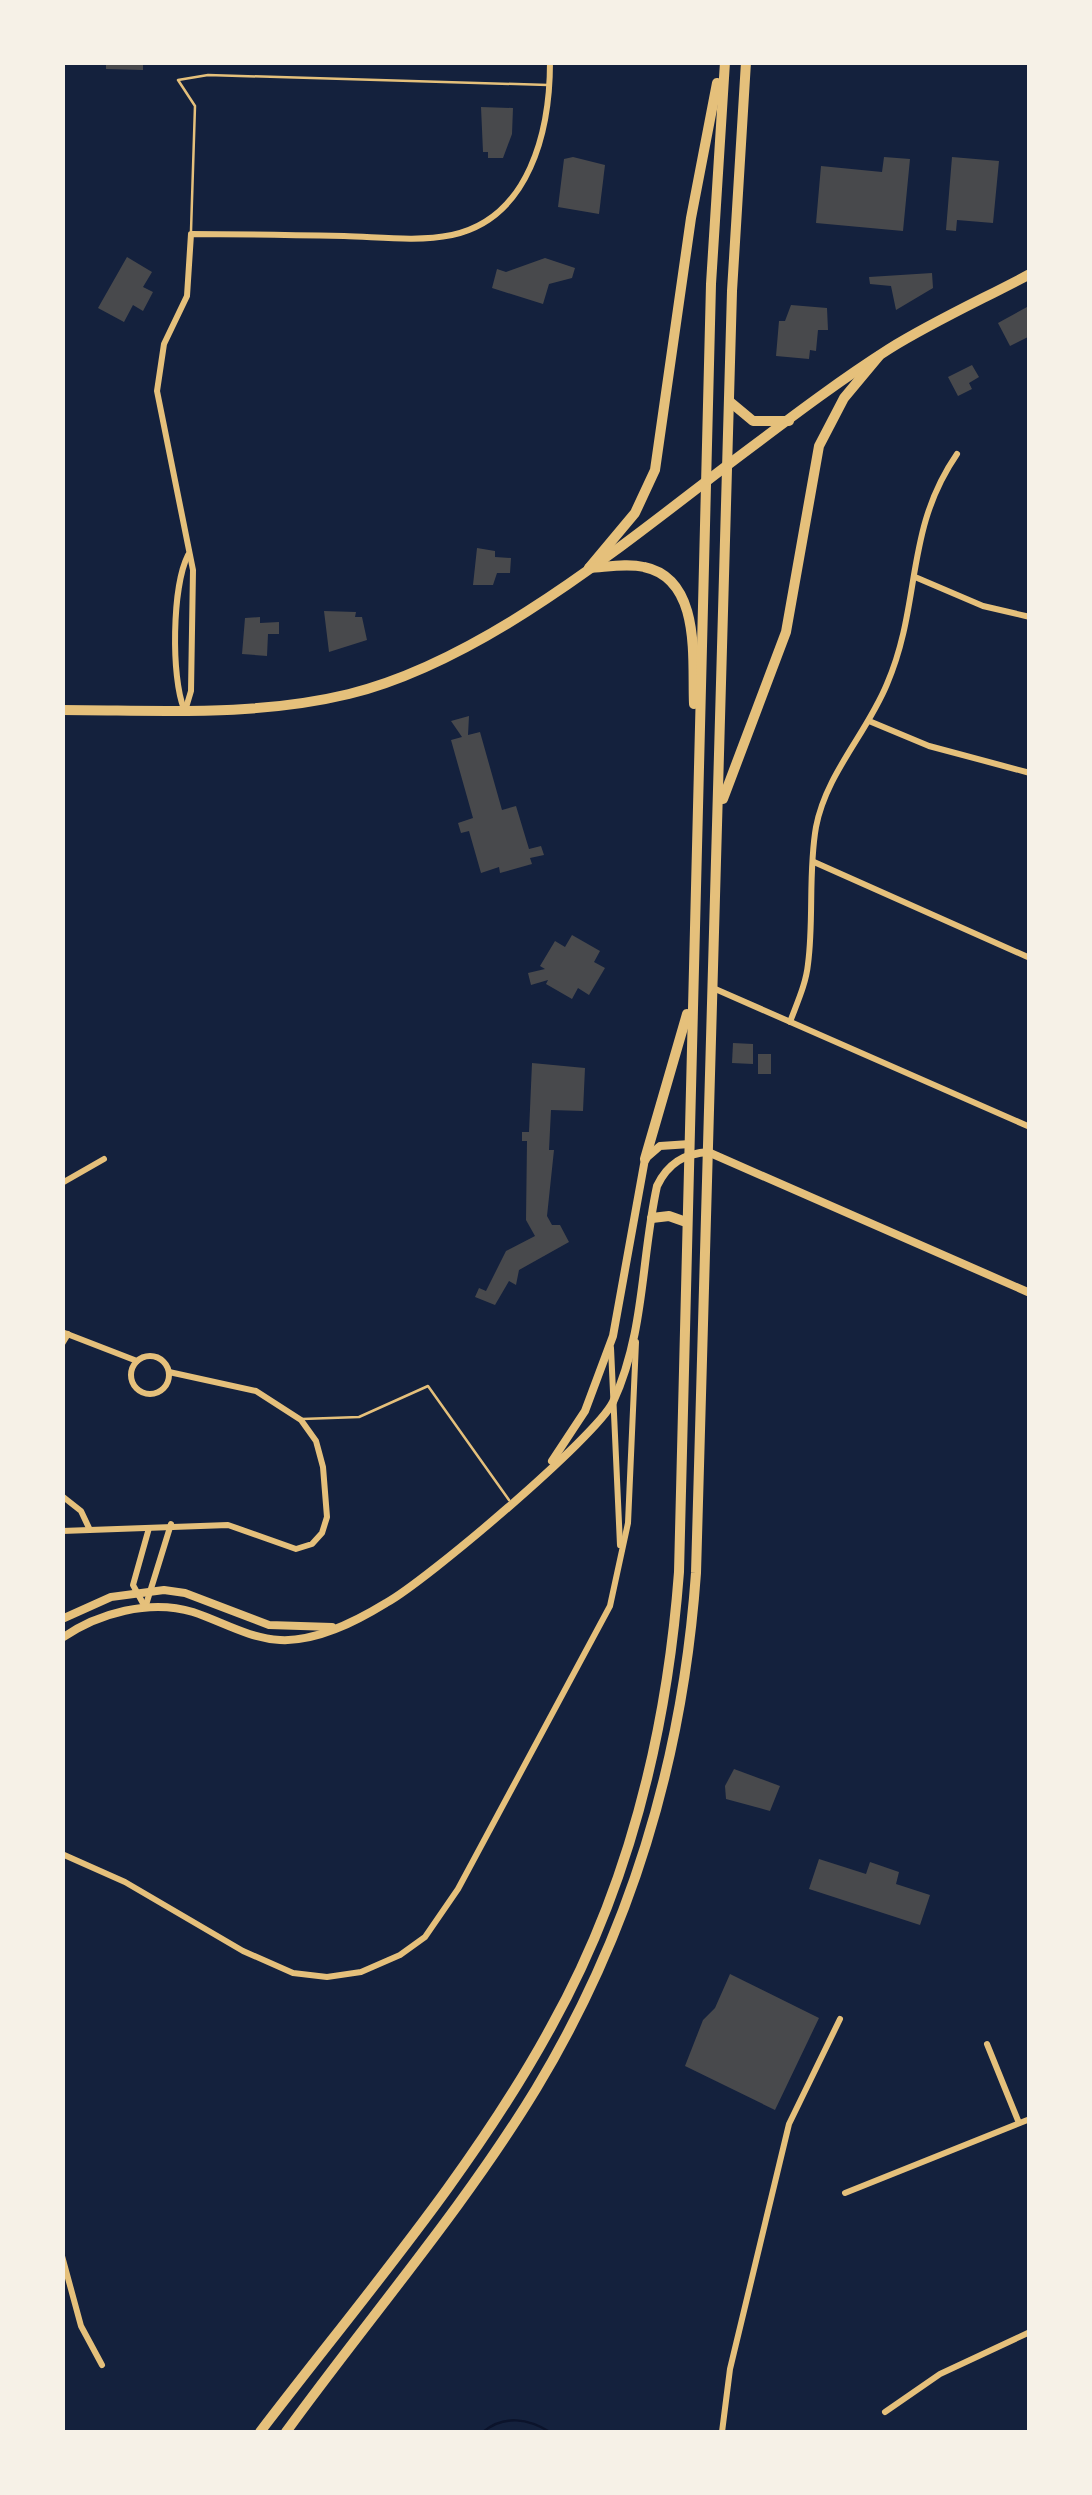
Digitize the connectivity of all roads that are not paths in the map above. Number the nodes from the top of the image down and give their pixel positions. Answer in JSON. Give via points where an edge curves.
{"nodes":[{"id":1,"x":550,"y":62,"type":"edge"},
{"id":2,"x":723,"y":62,"type":"edge"},
{"id":3,"x":746,"y":62,"type":"edge"},
{"id":4,"x":550,"y":85,"type":"junction"},
{"id":5,"x":191,"y":234,"type":"junction"},
{"id":6,"x":1030,"y":274,"type":"edge"},
{"id":7,"x":878,"y":356,"type":"junction"},
{"id":8,"x":729,"y":401,"type":"junction"},
{"id":9,"x":789,"y":421,"type":"junction"},
{"id":10,"x":957,"y":454,"type":"dead end"},
{"id":11,"x":727,"y":465,"type":"junction"},
{"id":12,"x":706,"y":483,"type":"junction"},
{"id":13,"x":188,"y":554,"type":"junction"},
{"id":14,"x":589,"y":568,"type":"junction"},
{"id":15,"x":915,"y":577,"type":"junction"},
{"id":16,"x":1030,"y":617,"type":"edge"},
{"id":17,"x":62,"y":710,"type":"edge"},
{"id":18,"x":185,"y":710,"type":"junction"},
{"id":19,"x":870,"y":721,"type":"junction"},
{"id":20,"x":1030,"y":773,"type":"edge"},
{"id":21,"x":698,"y":776,"type":"junction"},
{"id":22,"x":718,"y":819,"type":"junction"},
{"id":23,"x":814,"y":862,"type":"junction"},
{"id":24,"x":1030,"y":958,"type":"edge"},
{"id":25,"x":714,"y":988,"type":"junction"},
{"id":26,"x":692,"y":994,"type":"junction"},
{"id":27,"x":790,"y":1022,"type":"junction"},
{"id":28,"x":1030,"y":1127,"type":"edge"},
{"id":29,"x":688,"y":1148,"type":"junction"},
{"id":30,"x":709,"y":1152,"type":"junction"},
{"id":31,"x":104,"y":1159,"type":"dead end"},
{"id":32,"x":645,"y":1159,"type":"junction"},
{"id":33,"x":62,"y":1183,"type":"edge"},
{"id":34,"x":652,"y":1218,"type":"junction"},
{"id":35,"x":686,"y":1222,"type":"junction"},
{"id":36,"x":1030,"y":1293,"type":"edge"},
{"id":37,"x":65,"y":1333,"type":"edge"},
{"id":38,"x":613,"y":1336,"type":"junction"},
{"id":39,"x":636,"y":1340,"type":"junction"},
{"id":40,"x":62,"y":1344,"type":"edge"},
{"id":41,"x":137,"y":1362,"type":"junction"},
{"id":42,"x":169,"y":1372,"type":"junction"},
{"id":43,"x":612,"y":1402,"type":"junction"},
{"id":44,"x":301,"y":1420,"type":"junction"},
{"id":45,"x":544,"y":1472,"type":"junction"},
{"id":46,"x":62,"y":1496,"type":"edge"},
{"id":47,"x":510,"y":1501,"type":"junction"},
{"id":48,"x":171,"y":1524,"type":"junction"},
{"id":49,"x":89,"y":1528,"type":"junction"},
{"id":50,"x":149,"y":1528,"type":"junction"},
{"id":51,"x":62,"y":1531,"type":"edge"},
{"id":52,"x":621,"y":1551,"type":"junction"},
{"id":53,"x":151,"y":1590,"type":"junction"},
{"id":54,"x":134,"y":1592,"type":"junction"},
{"id":55,"x":146,"y":1608,"type":"junction"},
{"id":56,"x":62,"y":1619,"type":"edge"},
{"id":57,"x":332,"y":1627,"type":"junction"},
{"id":58,"x":62,"y":1638,"type":"edge"},
{"id":59,"x":62,"y":1854,"type":"edge"},
{"id":60,"x":840,"y":2019,"type":"dead end"},
{"id":61,"x":987,"y":2044,"type":"dead end"},
{"id":62,"x":1030,"y":2119,"type":"edge"},
{"id":63,"x":1018,"y":2124,"type":"junction"},
{"id":64,"x":845,"y":2193,"type":"dead end"},
{"id":65,"x":62,"y":2256,"type":"edge"},
{"id":66,"x":1030,"y":2332,"type":"edge"},
{"id":67,"x":102,"y":2366,"type":"dead end"},
{"id":68,"x":884,"y":2412,"type":"dead end"},
{"id":69,"x":260,"y":2432,"type":"edge"},
{"id":70,"x":286,"y":2432,"type":"edge"},
{"id":71,"x":722,"y":2432,"type":"edge"}],
"edges":[{"from":1,"to":4,"type":"street"},
{"from":2,"to":12,"type":"main road"},
{"from":2,"to":14,"type":"main road","via":[[691,218],[655,470],[636,512]]},
{"from":3,"to":8,"type":"main road"},
{"from":4,"to":5,"type":"street","via":[[545,131],[528,172],[501,207],[467,230],[421,239]]},
{"from":4,"to":5,"type":"lane","via":[[208,75],[178,80],[196,106]]},
{"from":5,"to":13,"type":"street","via":[[187,296],[164,344],[157,391]]},
{"from":6,"to":7,"type":"main road"},
{"from":7,"to":9,"type":"main road"},
{"from":7,"to":22,"type":"main road","via":[[844,398],[819,446],[782,644]]},
{"from":8,"to":9,"type":"main road","via":[[753,421]]},
{"from":8,"to":11,"type":"main road"},
{"from":9,"to":11,"type":"main road"},
{"from":10,"to":15,"type":"street","via":[[927,506]]},
{"from":11,"to":12,"type":"main road"},
{"from":11,"to":22,"type":"main road"},
{"from":12,"to":14,"type":"main road"},
{"from":12,"to":21,"type":"main road"},
{"from":13,"to":18,"type":"street","via":[[191,691]]},
{"from":13,"to":18,"type":"street","via":[[180,583],[176,685]]},
{"from":14,"to":18,"type":"main road","via":[[470,642],[368,688],[266,708]]},
{"from":14,"to":21,"type":"main road","via":[[649,568],[681,595],[690,626]]},
{"from":15,"to":16,"type":"street"},
{"from":15,"to":19,"type":"street","via":[[900,650]]},
{"from":17,"to":18,"type":"main road"},
{"from":19,"to":20,"type":"street","via":[[929,746]]},
{"from":19,"to":23,"type":"street","via":[[826,796]]},
{"from":21,"to":26,"type":"main road"},
{"from":22,"to":25,"type":"main road"},
{"from":23,"to":24,"type":"street"},
{"from":23,"to":27,"type":"street","via":[[808,967]]},
{"from":25,"to":27,"type":"street"},
{"from":25,"to":30,"type":"main road"},
{"from":26,"to":29,"type":"main road"},
{"from":26,"to":32,"type":"main road"},
{"from":27,"to":28,"type":"street"},
{"from":29,"to":30,"type":"street"},
{"from":29,"to":32,"type":"street","via":[[660,1146]]},
{"from":29,"to":34,"type":"street","via":[[660,1179]]},
{"from":29,"to":35,"type":"main road"},
{"from":30,"to":36,"type":"street"},
{"from":30,"to":70,"type":"main road","via":[[691,1637],[670,1760],[636,1881],[597,1975],[534,2092]]},
{"from":31,"to":33,"type":"street"},
{"from":32,"to":38,"type":"street"},
{"from":34,"to":35,"type":"main road"},
{"from":34,"to":39,"type":"street"},
{"from":35,"to":69,"type":"main road","via":[[674,1635],[654,1756],[619,1875],[568,1997],[510,2097]]},
{"from":37,"to":40,"type":"street"},
{"from":37,"to":41,"type":"street"},
{"from":38,"to":43,"type":"street"},
{"from":38,"to":45,"type":"street","via":[[586,1411]]},
{"from":39,"to":43,"type":"street"},
{"from":39,"to":52,"type":"street"},
{"from":41,"to":42,"type":"street","via":[[158,1357]]},
{"from":41,"to":42,"type":"street","via":[[133,1382],[146,1393],[164,1389]]},
{"from":42,"to":44,"type":"street","via":[[256,1391]]},
{"from":43,"to":45,"type":"street","via":[[592,1432]]},
{"from":43,"to":52,"type":"street"},
{"from":44,"to":47,"type":"lane","via":[[359,1416],[428,1386]]},
{"from":44,"to":48,"type":"street","via":[[316,1441],[324,1475],[327,1518],[312,1544],[290,1549],[238,1526]]},
{"from":45,"to":47,"type":"street"},
{"from":46,"to":49,"type":"street","via":[[82,1511]]},
{"from":47,"to":57,"type":"street","via":[[390,1601]]},
{"from":48,"to":50,"type":"street"},
{"from":48,"to":53,"type":"street"},
{"from":49,"to":50,"type":"street"},
{"from":49,"to":51,"type":"street"},
{"from":50,"to":54,"type":"street"},
{"from":52,"to":59,"type":"street","via":[[598,1631],[458,1889],[425,1937],[390,1961],[338,1976],[280,1969],[146,1892]]},
{"from":53,"to":54,"type":"street"},
{"from":53,"to":55,"type":"street"},
{"from":53,"to":57,"type":"street","via":[[184,1593],[269,1625]]},
{"from":54,"to":55,"type":"street"},
{"from":54,"to":56,"type":"street"},
{"from":55,"to":57,"type":"street","via":[[191,1612],[278,1640],[320,1636]]},
{"from":55,"to":58,"type":"street","via":[[99,1619]]},
{"from":60,"to":71,"type":"street","via":[[789,2124],[730,2369]]},
{"from":61,"to":63,"type":"street"},
{"from":62,"to":63,"type":"street"},
{"from":63,"to":64,"type":"street"},
{"from":65,"to":67,"type":"street","via":[[81,2326]]},
{"from":66,"to":68,"type":"street","via":[[931,2380]]}]}
